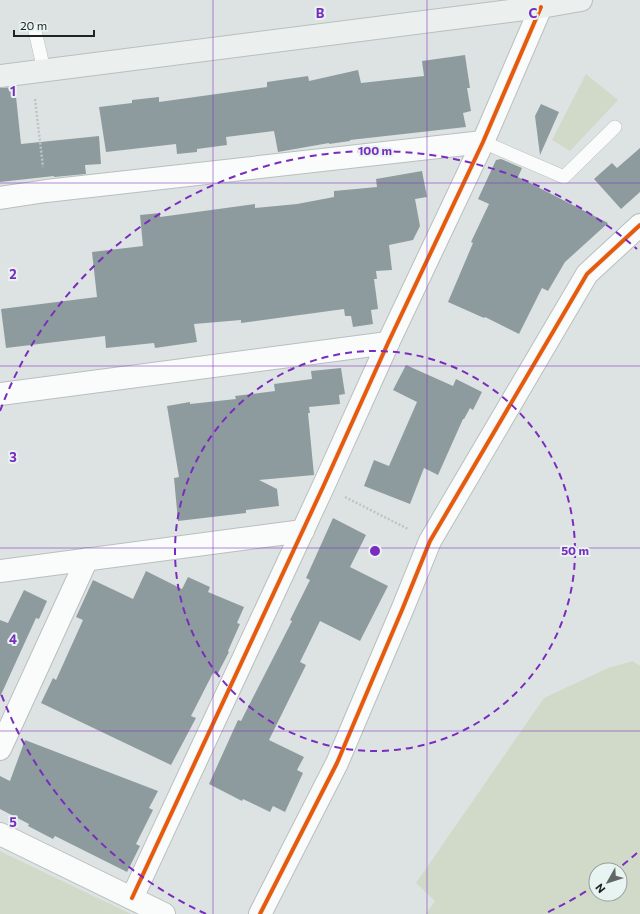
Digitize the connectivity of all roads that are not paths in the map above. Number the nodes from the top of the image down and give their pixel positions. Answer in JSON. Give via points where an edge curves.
{"nodes":[{"id":1,"x":581,"y":0,"type":"edge"},
{"id":2,"x":541,"y":7,"type":"junction"},
{"id":3,"x":35,"y":31,"type":"dead end"},
{"id":4,"x":44,"y":70,"type":"junction"},
{"id":5,"x":0,"y":76,"type":"edge"},
{"id":6,"x":615,"y":127,"type":"dead end"},
{"id":7,"x":483,"y":142,"type":"junction"},
{"id":8,"x":0,"y":198,"type":"edge"},
{"id":9,"x":640,"y":225,"type":"edge"},
{"id":10,"x":388,"y":343,"type":"junction"},
{"id":11,"x":0,"y":394,"type":"edge"},
{"id":12,"x":303,"y":531,"type":"junction"},
{"id":13,"x":87,"y":559,"type":"junction"},
{"id":14,"x":0,"y":570,"type":"edge"},
{"id":15,"x":0,"y":749,"type":"edge"},
{"id":16,"x":0,"y":834,"type":"edge"},
{"id":17,"x":132,"y":898,"type":"junction"},
{"id":18,"x":164,"y":914,"type":"edge"},
{"id":19,"x":260,"y":914,"type":"edge"}],
"edges":[{"from":1,"to":2,"type":"street"},
{"from":2,"to":4,"type":"street"},
{"from":2,"to":7,"type":"street"},
{"from":3,"to":4,"type":"lane"},
{"from":4,"to":5,"type":"street"},
{"from":6,"to":7,"type":"lane","via":[[564,177]]},
{"from":7,"to":8,"type":"street"},
{"from":7,"to":10,"type":"street"},
{"from":9,"to":19,"type":"street","via":[[587,274],[430,541],[337,763]]},
{"from":10,"to":11,"type":"street"},
{"from":10,"to":12,"type":"street"},
{"from":12,"to":13,"type":"street"},
{"from":12,"to":17,"type":"street"},
{"from":13,"to":14,"type":"street"},
{"from":13,"to":15,"type":"street"},
{"from":16,"to":17,"type":"street"},
{"from":17,"to":18,"type":"street"}]}
